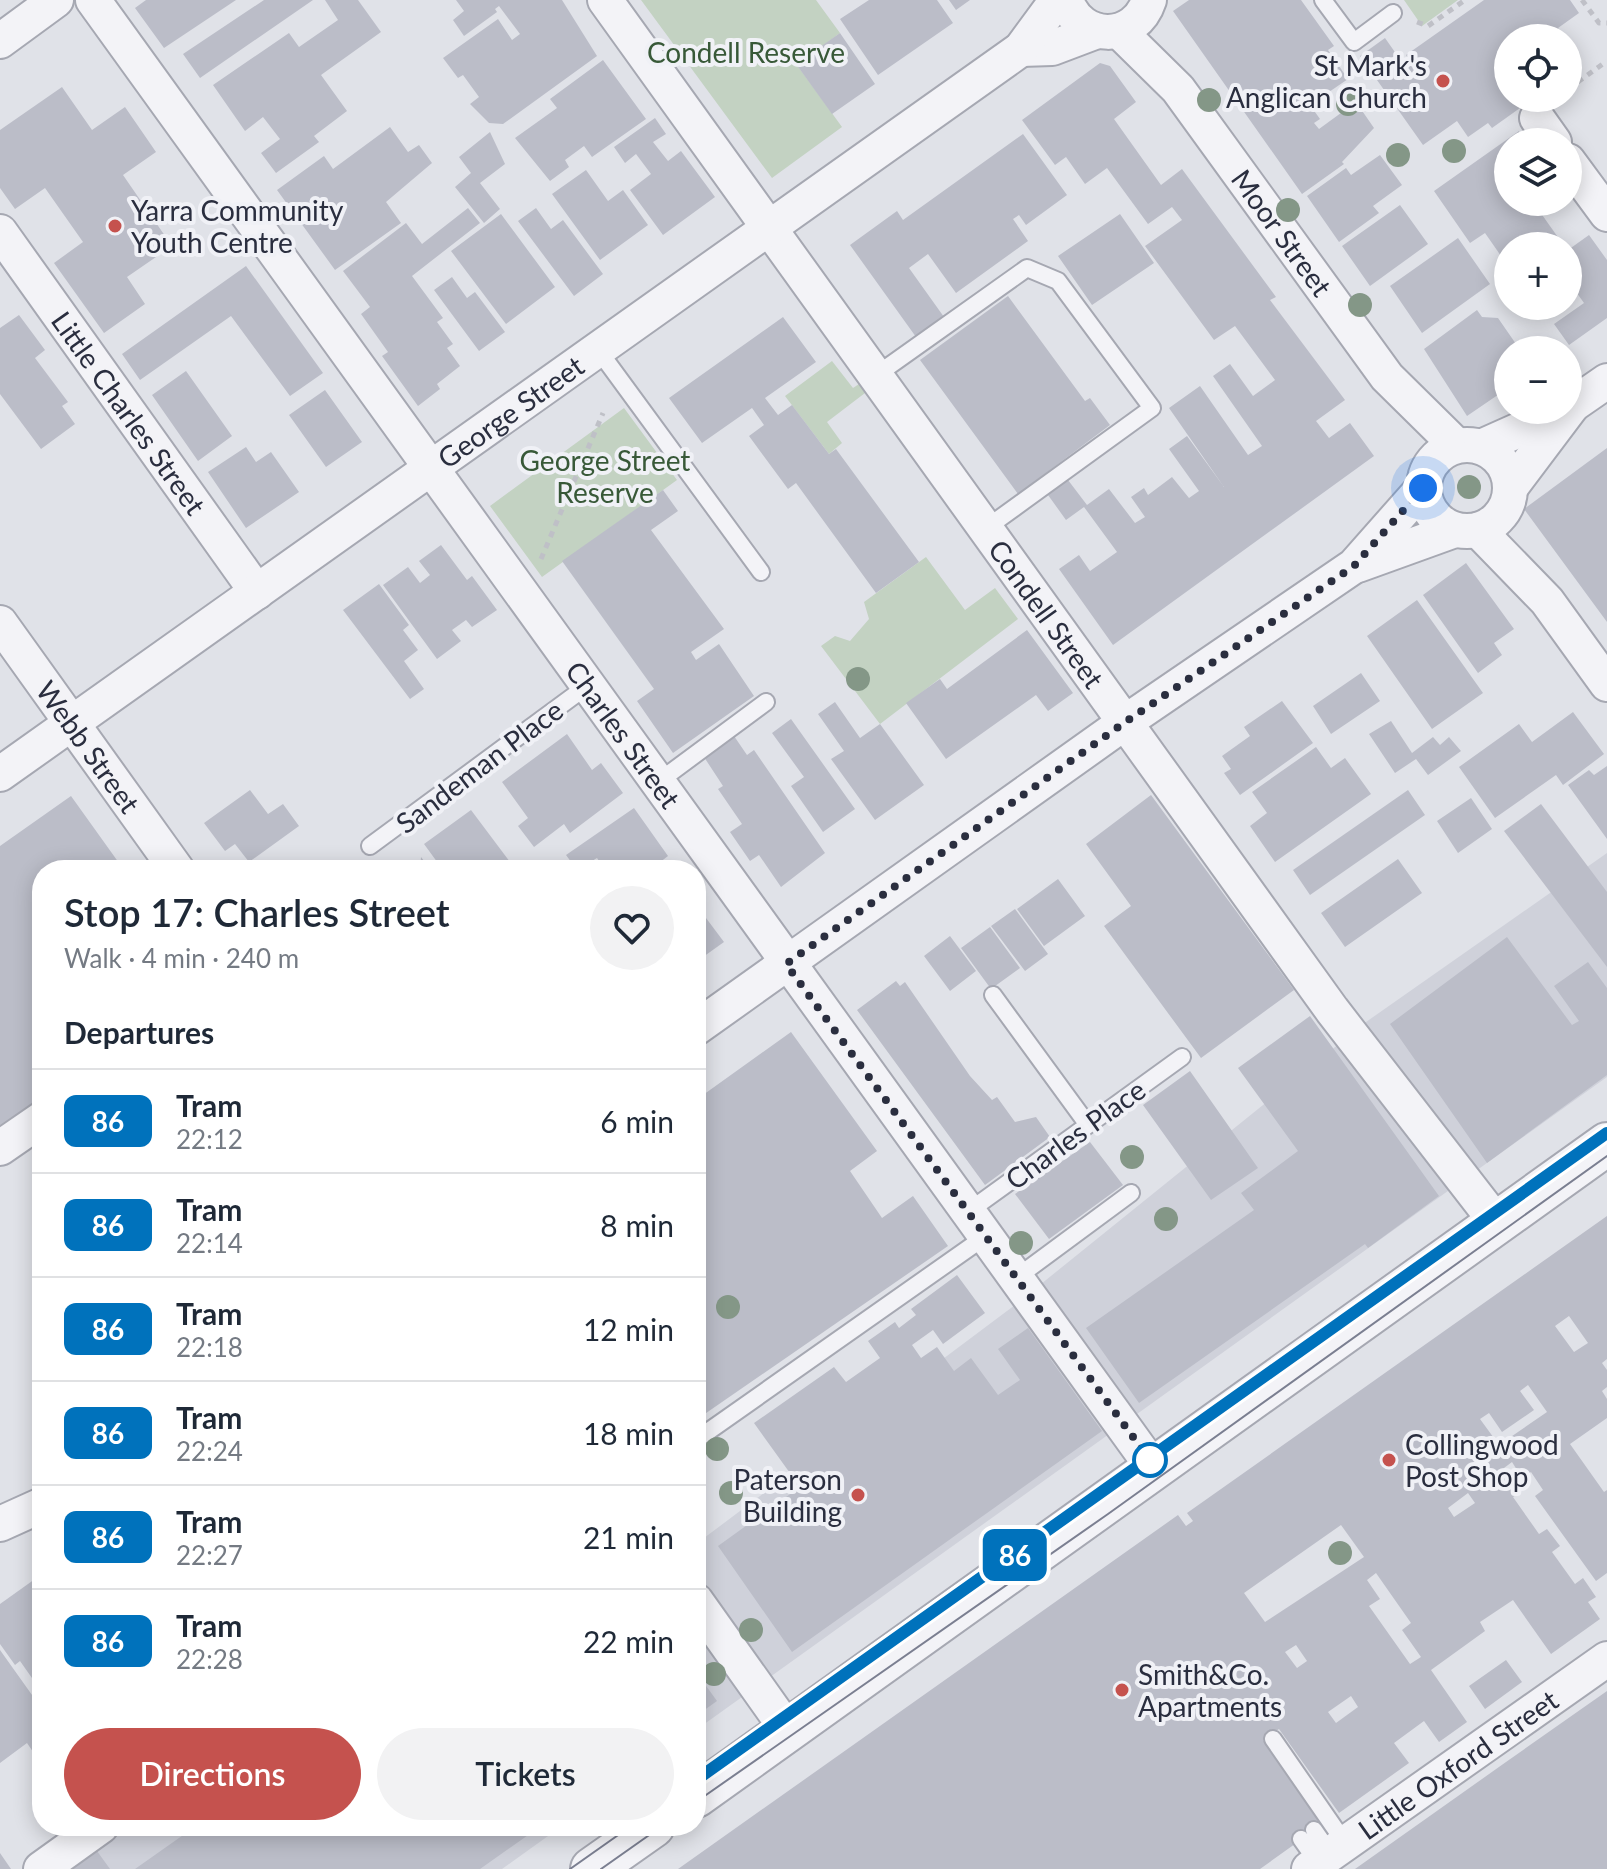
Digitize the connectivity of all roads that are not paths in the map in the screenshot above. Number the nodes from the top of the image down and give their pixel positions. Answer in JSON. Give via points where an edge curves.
{"nodes":[{"id":1,"x":56,"y":0,"type":"edge"},
{"id":2,"x":93,"y":0,"type":"edge"},
{"id":3,"x":605,"y":0,"type":"edge"},
{"id":4,"x":1057,"y":0,"type":"edge"},
{"id":5,"x":1066,"y":0,"type":"edge"},
{"id":6,"x":1323,"y":0,"type":"edge"},
{"id":7,"x":1393,"y":13,"type":"road end"},
{"id":8,"x":1127,"y":19,"type":"edge"},
{"id":9,"x":0,"y":41,"type":"edge"},
{"id":10,"x":1021,"y":49,"type":"junction"},
{"id":11,"x":1582,"y":180,"type":"edge"},
{"id":12,"x":1607,"y":214,"type":"edge"},
{"id":13,"x":770,"y":230,"type":"junction"},
{"id":14,"x":0,"y":232,"type":"edge"},
{"id":15,"x":599,"y":351,"type":"junction"},
{"id":16,"x":875,"y":376,"type":"junction"},
{"id":17,"x":1387,"y":377,"type":"junction"},
{"id":18,"x":1607,"y":381,"type":"edge"},
{"id":19,"x":1582,"y":398,"type":"edge"},
{"id":20,"x":1526,"y":424,"type":"edge"},
{"id":21,"x":1556,"y":424,"type":"edge"},
{"id":22,"x":1468,"y":446,"type":"junction"},
{"id":23,"x":431,"y":468,"type":"junction"},
{"id":24,"x":1426,"y":478,"type":"junction"},
{"id":25,"x":1486,"y":515,"type":"junction"},
{"id":26,"x":985,"y":529,"type":"junction"},
{"id":27,"x":1354,"y":566,"type":"junction"},
{"id":28,"x":761,"y":572,"type":"dead end"},
{"id":29,"x":257,"y":592,"type":"junction"},
{"id":30,"x":0,"y":623,"type":"edge"},
{"id":31,"x":1607,"y":684,"type":"edge"},
{"id":32,"x":587,"y":686,"type":"junction"},
{"id":33,"x":766,"y":702,"type":"dead end"},
{"id":34,"x":1124,"y":723,"type":"junction"},
{"id":35,"x":71,"y":724,"type":"junction"},
{"id":36,"x":0,"y":774,"type":"edge"},
{"id":37,"x":658,"y":782,"type":"junction"},
{"id":38,"x":370,"y":846,"type":"dead end"},
{"id":39,"x":170,"y":860,"type":"edge"},
{"id":40,"x":786,"y":964,"type":"junction"},
{"id":41,"x":993,"y":995,"type":"dead end"},
{"id":42,"x":706,"y":1021,"type":"edge"},
{"id":43,"x":1182,"y":1057,"type":"dead end"},
{"id":44,"x":1088,"y":1125,"type":"junction"},
{"id":45,"x":32,"y":1126,"type":"edge"},
{"id":46,"x":1607,"y":1144,"type":"edge"},
{"id":47,"x":0,"y":1148,"type":"edge"},
{"id":48,"x":1131,"y":1193,"type":"dead end"},
{"id":49,"x":978,"y":1223,"type":"junction"},
{"id":50,"x":1497,"y":1223,"type":"junction"},
{"id":51,"x":1016,"y":1278,"type":"junction"},
{"id":52,"x":706,"y":1432,"type":"edge"},
{"id":53,"x":1154,"y":1469,"type":"junction"},
{"id":54,"x":32,"y":1510,"type":"edge"},
{"id":55,"x":0,"y":1524,"type":"edge"},
{"id":56,"x":706,"y":1615,"type":"edge"},
{"id":57,"x":1607,"y":1659,"type":"edge"},
{"id":58,"x":789,"y":1732,"type":"junction"},
{"id":59,"x":1273,"y":1739,"type":"dead end"},
{"id":60,"x":706,"y":1789,"type":"edge"},
{"id":61,"x":87,"y":1836,"type":"edge"},
{"id":62,"x":639,"y":1836,"type":"edge"},
{"id":63,"x":1320,"y":1850,"type":"edge"},
{"id":64,"x":41,"y":1869,"type":"edge"},
{"id":65,"x":592,"y":1869,"type":"edge"}],
"edges":[{"from":1,"to":9,"type":"street"},
{"from":2,"to":23,"type":"street","name":"Charles Street"},
{"from":3,"to":13,"type":"street","name":"Condell Street"},
{"from":4,"to":10,"type":"street","name":"George Street"},
{"from":5,"to":8,"type":"street","name":"Moor Street","via":[[1078,21]]},
{"from":6,"to":7,"type":"lane","via":[[1354,42]]},
{"from":8,"to":10,"type":"street","name":"George Street","via":[[1052,48]]},
{"from":8,"to":17,"type":"street","name":"Moor Street"},
{"from":10,"to":13,"type":"street","name":"George Street"},
{"from":11,"to":12,"type":"street"},
{"from":13,"to":15,"type":"street","name":"George Street"},
{"from":13,"to":16,"type":"street","name":"Condell Street"},
{"from":14,"to":29,"type":"street","name":"Little Charles Street"},
{"from":15,"to":23,"type":"street","name":"George Street"},
{"from":15,"to":28,"type":"lane"},
{"from":16,"to":26,"type":"street","name":"Condell Street"},
{"from":16,"to":26,"type":"lane","via":[[1027,268],[1058,281],[1152,408]]},
{"from":17,"to":22,"type":"street","name":"Moor Street"},
{"from":17,"to":24,"type":"street","name":"Moor Street"},
{"from":18,"to":19,"type":"street"},
{"from":20,"to":22,"type":"street"},
{"from":21,"to":25,"type":"street"},
{"from":22,"to":24,"type":"street","via":[[1443,452]]},
{"from":22,"to":25,"type":"street","via":[[1502,462]]},
{"from":23,"to":29,"type":"street","name":"George Street"},
{"from":23,"to":32,"type":"street","name":"Charles Street"},
{"from":24,"to":25,"type":"street","via":[[1433,515]]},
{"from":24,"to":27,"type":"street"},
{"from":25,"to":27,"type":"street"},
{"from":25,"to":31,"type":"street"},
{"from":26,"to":34,"type":"street","name":"Condell Street"},
{"from":27,"to":34,"type":"street"},
{"from":29,"to":35,"type":"street","name":"George Street"},
{"from":30,"to":35,"type":"street","name":"Webb Street"},
{"from":32,"to":37,"type":"street","name":"Charles Street"},
{"from":32,"to":38,"type":"lane","name":"Sandeman Place"},
{"from":33,"to":37,"type":"lane"},
{"from":34,"to":40,"type":"street"},
{"from":34,"to":50,"type":"street","name":"Condell Street","via":[[1332,1010]]},
{"from":35,"to":36,"type":"street","name":"George Street"},
{"from":35,"to":39,"type":"street","name":"Webb Street"},
{"from":37,"to":40,"type":"street","name":"Charles Street"},
{"from":40,"to":42,"type":"street"},
{"from":40,"to":49,"type":"street","name":"Charles Street"},
{"from":41,"to":44,"type":"lane"},
{"from":43,"to":44,"type":"lane","name":"Charles Place"},
{"from":44,"to":49,"type":"lane","name":"Charles Place"},
{"from":45,"to":47,"type":"street"},
{"from":46,"to":50,"type":"street"},
{"from":48,"to":51,"type":"lane"},
{"from":49,"to":51,"type":"street","name":"Charles Street"},
{"from":49,"to":52,"type":"lane","name":"Charles Place"},
{"from":50,"to":53,"type":"street"},
{"from":51,"to":53,"type":"street","name":"Charles Street"},
{"from":53,"to":58,"type":"street"},
{"from":54,"to":55,"type":"street"},
{"from":56,"to":58,"type":"street"},
{"from":57,"to":63,"type":"street","name":"Little Oxford Street"},
{"from":58,"to":60,"type":"street"},
{"from":59,"to":63,"type":"lane"},
{"from":61,"to":64,"type":"street"},
{"from":62,"to":65,"type":"street"}]}
